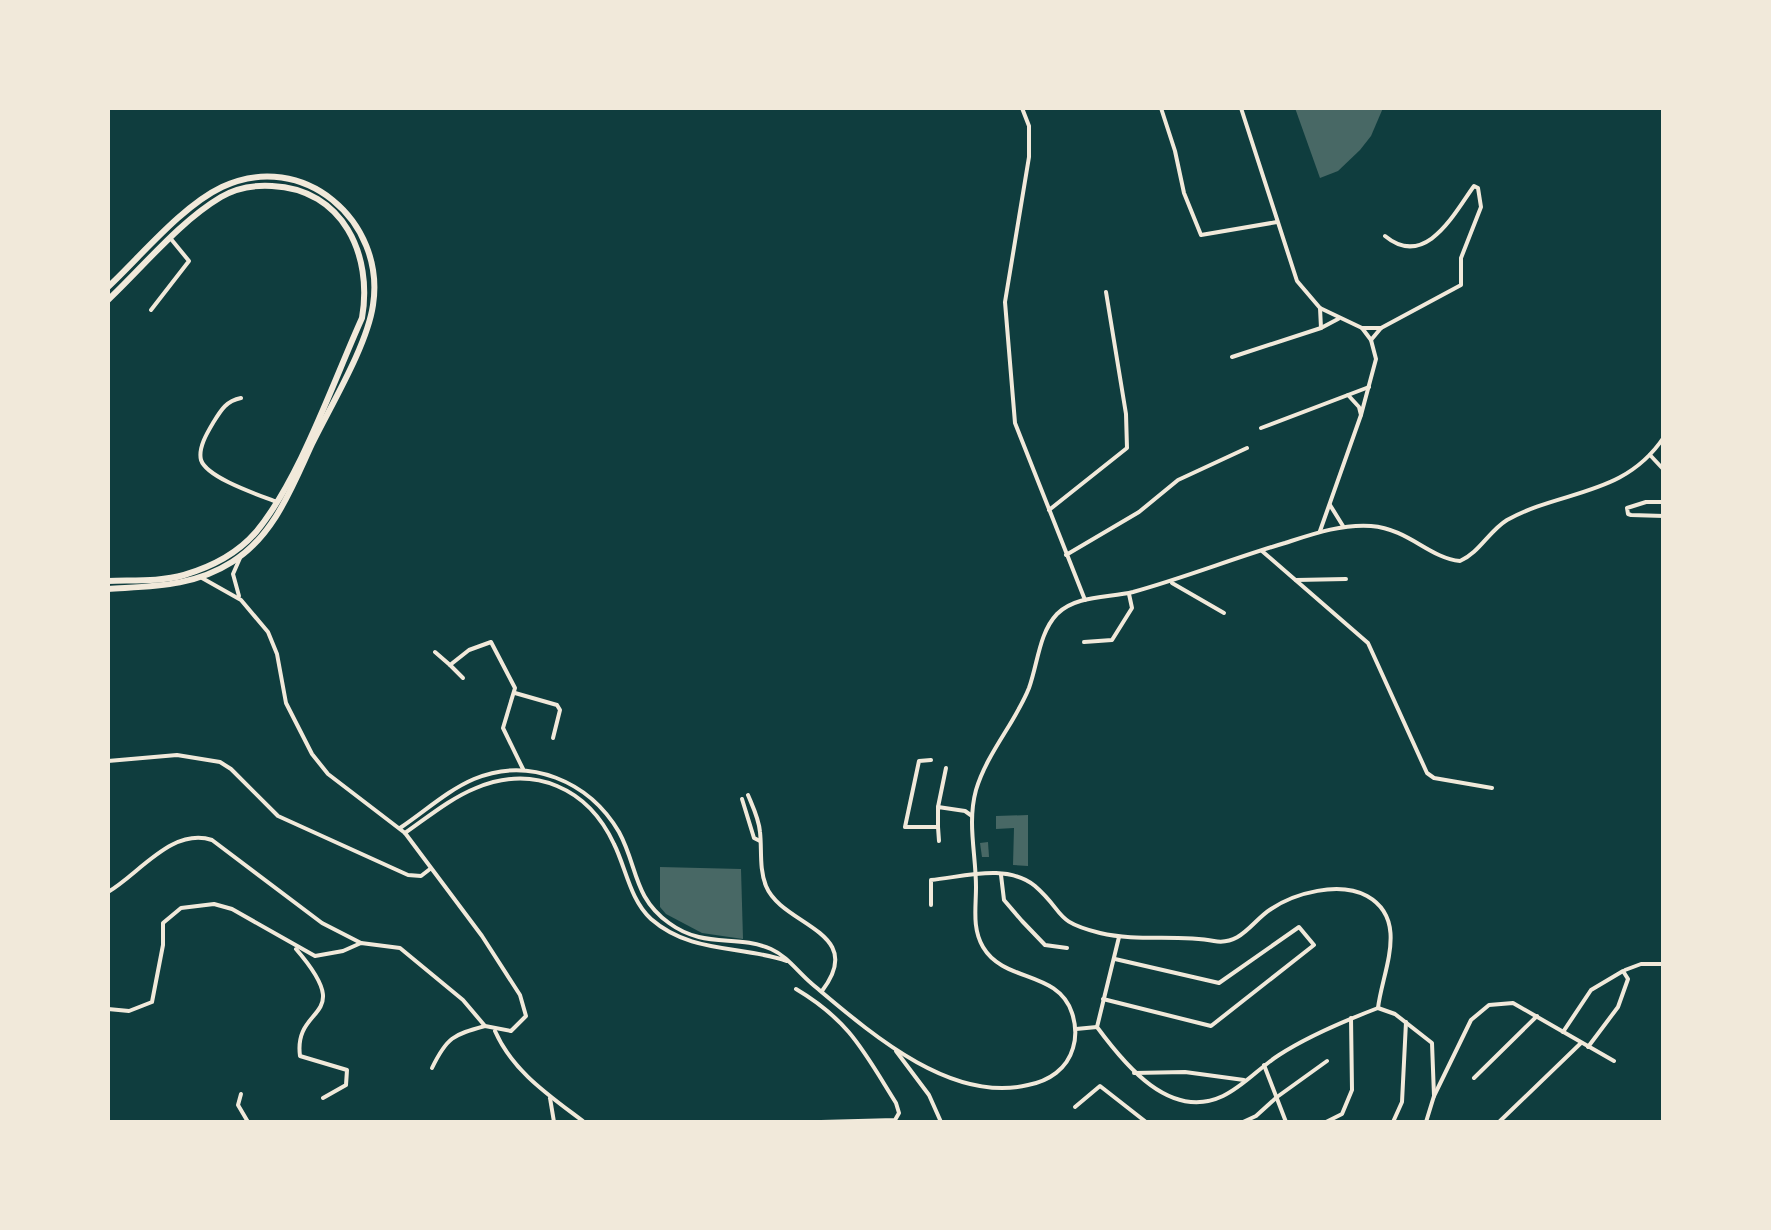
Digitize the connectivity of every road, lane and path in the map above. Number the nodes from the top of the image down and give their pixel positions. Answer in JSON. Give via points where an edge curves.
{"nodes":[{"id":1,"x":1022,"y":108,"type":"edge"},
{"id":2,"x":1161,"y":108,"type":"edge"},
{"id":3,"x":1242,"y":108,"type":"edge"},
{"id":4,"x":1276,"y":222,"type":"junction"},
{"id":5,"x":1384,"y":236,"type":"dead end"},
{"id":6,"x":172,"y":240,"type":"junction"},
{"id":7,"x":108,"y":287,"type":"edge"},
{"id":8,"x":1106,"y":292,"type":"dead end"},
{"id":9,"x":108,"y":300,"type":"edge"},
{"id":10,"x":1320,"y":308,"type":"junction"},
{"id":11,"x":151,"y":310,"type":"dead end"},
{"id":12,"x":1338,"y":318,"type":"junction"},
{"id":13,"x":1321,"y":328,"type":"junction"},
{"id":14,"x":1362,"y":328,"type":"junction"},
{"id":15,"x":1381,"y":328,"type":"junction"},
{"id":16,"x":1371,"y":340,"type":"junction"},
{"id":17,"x":1232,"y":357,"type":"dead end"},
{"id":18,"x":1370,"y":387,"type":"junction"},
{"id":19,"x":1348,"y":394,"type":"junction"},
{"id":20,"x":241,"y":398,"type":"dead end"},
{"id":21,"x":1361,"y":415,"type":"junction"},
{"id":22,"x":1261,"y":428,"type":"dead end"},
{"id":23,"x":1664,"y":438,"type":"edge"},
{"id":24,"x":1246,"y":448,"type":"dead end"},
{"id":25,"x":1650,"y":455,"type":"junction"},
{"id":26,"x":1664,"y":470,"type":"edge"},
{"id":27,"x":277,"y":502,"type":"junction"},
{"id":28,"x":1664,"y":502,"type":"edge"},
{"id":29,"x":1328,"y":503,"type":"junction"},
{"id":30,"x":1048,"y":510,"type":"junction"},
{"id":31,"x":1664,"y":516,"type":"edge"},
{"id":32,"x":1344,"y":526,"type":"junction"},
{"id":33,"x":1319,"y":532,"type":"junction"},
{"id":34,"x":1260,"y":550,"type":"junction"},
{"id":35,"x":1066,"y":555,"type":"junction"},
{"id":36,"x":241,"y":556,"type":"junction"},
{"id":37,"x":202,"y":578,"type":"junction"},
{"id":38,"x":1346,"y":578,"type":"dead end"},
{"id":39,"x":1296,"y":580,"type":"junction"},
{"id":40,"x":1169,"y":581,"type":"junction"},
{"id":41,"x":108,"y":585,"type":"edge"},
{"id":42,"x":1129,"y":593,"type":"junction"},
{"id":43,"x":241,"y":600,"type":"junction"},
{"id":44,"x":1085,"y":600,"type":"junction"},
{"id":45,"x":1224,"y":612,"type":"dead end"},
{"id":46,"x":1084,"y":642,"type":"dead end"},
{"id":47,"x":435,"y":652,"type":"dead end"},
{"id":48,"x":450,"y":665,"type":"junction"},
{"id":49,"x":463,"y":678,"type":"dead end"},
{"id":50,"x":515,"y":693,"type":"junction"},
{"id":51,"x":553,"y":738,"type":"dead end"},
{"id":52,"x":108,"y":760,"type":"edge"},
{"id":53,"x":931,"y":760,"type":"dead end"},
{"id":54,"x":946,"y":768,"type":"dead end"},
{"id":55,"x":523,"y":769,"type":"junction"},
{"id":56,"x":563,"y":780,"type":"junction"},
{"id":57,"x":560,"y":787,"type":"junction"},
{"id":58,"x":1492,"y":788,"type":"dead end"},
{"id":59,"x":938,"y":807,"type":"junction"},
{"id":60,"x":972,"y":816,"type":"junction"},
{"id":61,"x":758,"y":820,"type":"junction"},
{"id":62,"x":750,"y":822,"type":"junction"},
{"id":63,"x":938,"y":828,"type":"junction"},
{"id":64,"x":403,"y":830,"type":"junction"},
{"id":65,"x":760,"y":841,"type":"junction"},
{"id":66,"x":939,"y":841,"type":"dead end"},
{"id":67,"x":431,"y":868,"type":"junction"},
{"id":68,"x":975,"y":874,"type":"junction"},
{"id":69,"x":1001,"y":875,"type":"junction"},
{"id":70,"x":108,"y":892,"type":"edge"},
{"id":71,"x":930,"y":906,"type":"dead end"},
{"id":72,"x":1120,"y":936,"type":"junction"},
{"id":73,"x":290,"y":942,"type":"junction"},
{"id":74,"x":358,"y":944,"type":"junction"},
{"id":75,"x":1068,"y":948,"type":"dead end"},
{"id":76,"x":1114,"y":959,"type":"junction"},
{"id":77,"x":792,"y":962,"type":"junction"},
{"id":78,"x":1664,"y":964,"type":"edge"},
{"id":79,"x":1623,"y":971,"type":"junction"},
{"id":80,"x":796,"y":989,"type":"dead end"},
{"id":81,"x":822,"y":991,"type":"junction"},
{"id":82,"x":1104,"y":999,"type":"junction"},
{"id":83,"x":1378,"y":1008,"type":"junction"},
{"id":84,"x":108,"y":1009,"type":"edge"},
{"id":85,"x":1537,"y":1016,"type":"junction"},
{"id":86,"x":1351,"y":1018,"type":"junction"},
{"id":87,"x":1406,"y":1022,"type":"junction"},
{"id":88,"x":485,"y":1026,"type":"junction"},
{"id":89,"x":1098,"y":1027,"type":"junction"},
{"id":90,"x":1076,"y":1029,"type":"junction"},
{"id":91,"x":496,"y":1031,"type":"junction"},
{"id":92,"x":1563,"y":1032,"type":"junction"},
{"id":93,"x":1581,"y":1043,"type":"junction"},
{"id":94,"x":892,"y":1046,"type":"junction"},
{"id":95,"x":1588,"y":1048,"type":"junction"},
{"id":96,"x":1326,"y":1061,"type":"dead end"},
{"id":97,"x":1614,"y":1061,"type":"dead end"},
{"id":98,"x":1264,"y":1065,"type":"junction"},
{"id":99,"x":432,"y":1068,"type":"dead end"},
{"id":100,"x":1134,"y":1072,"type":"junction"},
{"id":101,"x":1474,"y":1078,"type":"dead end"},
{"id":102,"x":1247,"y":1080,"type":"junction"},
{"id":103,"x":241,"y":1094,"type":"dead end"},
{"id":104,"x":1434,"y":1096,"type":"junction"},
{"id":105,"x":1277,"y":1097,"type":"junction"},
{"id":106,"x":323,"y":1098,"type":"dead end"},
{"id":107,"x":550,"y":1098,"type":"junction"},
{"id":108,"x":1076,"y":1107,"type":"dead end"},
{"id":109,"x":248,"y":1122,"type":"edge"},
{"id":110,"x":554,"y":1122,"type":"edge"},
{"id":111,"x":584,"y":1122,"type":"edge"},
{"id":112,"x":821,"y":1122,"type":"edge"},
{"id":113,"x":941,"y":1122,"type":"edge"},
{"id":114,"x":1146,"y":1122,"type":"edge"},
{"id":115,"x":1243,"y":1122,"type":"edge"},
{"id":116,"x":1286,"y":1122,"type":"edge"},
{"id":117,"x":1326,"y":1122,"type":"edge"},
{"id":118,"x":1393,"y":1122,"type":"edge"},
{"id":119,"x":1426,"y":1122,"type":"edge"},
{"id":120,"x":1499,"y":1122,"type":"edge"}],
"edges":[{"from":1,"to":30,"type":"street","via":[[1029,156],[1005,302],[1016,423]]},
{"from":2,"to":4,"type":"street","via":[[1201,235]]},
{"from":3,"to":4,"type":"street"},
{"from":4,"to":10,"type":"street","via":[[1297,280]]},
{"from":5,"to":15,"type":"street","via":[[1398,246],[1428,240],[1478,188],[1481,207],[1461,258],[1462,285]]},
{"from":6,"to":9,"type":"main road"},
{"from":6,"to":11,"type":"street","via":[[188,261]]},
{"from":6,"to":27,"type":"main road","via":[[224,195],[284,186],[340,217],[356,244],[364,272],[362,318]]},
{"from":7,"to":36,"type":"main road","via":[[198,202],[246,180],[309,184],[347,211],[360,231],[375,274],[368,324],[286,502]]},
{"from":8,"to":30,"type":"street","via":[[1127,448]]},
{"from":10,"to":12,"type":"street"},
{"from":10,"to":13,"type":"street"},
{"from":12,"to":13,"type":"street"},
{"from":12,"to":14,"type":"street"},
{"from":13,"to":17,"type":"street"},
{"from":14,"to":15,"type":"street"},
{"from":14,"to":16,"type":"street"},
{"from":15,"to":16,"type":"street"},
{"from":16,"to":18,"type":"street","via":[[1376,359]]},
{"from":18,"to":19,"type":"street"},
{"from":18,"to":21,"type":"street"},
{"from":19,"to":21,"type":"street"},
{"from":19,"to":22,"type":"street"},
{"from":20,"to":27,"type":"street","via":[[226,404],[213,424],[202,462]]},
{"from":21,"to":29,"type":"street"},
{"from":23,"to":25,"type":"street"},
{"from":24,"to":35,"type":"street","via":[[1178,480]]},
{"from":25,"to":26,"type":"street"},
{"from":25,"to":32,"type":"street","via":[[1620,480],[1513,517],[1460,560],[1392,528]]},
{"from":27,"to":41,"type":"main road","via":[[254,534],[213,564],[172,578]]},
{"from":28,"to":31,"type":"street","via":[[1628,508],[1628,514]]},
{"from":29,"to":32,"type":"street"},
{"from":29,"to":33,"type":"street"},
{"from":30,"to":35,"type":"street"},
{"from":32,"to":33,"type":"street"},
{"from":33,"to":34,"type":"street"},
{"from":34,"to":39,"type":"street"},
{"from":34,"to":40,"type":"street"},
{"from":35,"to":44,"type":"street"},
{"from":36,"to":37,"type":"main road"},
{"from":36,"to":43,"type":"street","via":[[232,574]]},
{"from":37,"to":41,"type":"main road"},
{"from":37,"to":43,"type":"street"},
{"from":38,"to":39,"type":"street"},
{"from":39,"to":58,"type":"street","via":[[1368,643],[1428,773]]},
{"from":40,"to":42,"type":"street"},
{"from":40,"to":45,"type":"street"},
{"from":42,"to":44,"type":"street"},
{"from":42,"to":46,"type":"street","via":[[1132,608],[1112,640]]},
{"from":43,"to":64,"type":"street","via":[[268,632],[286,703],[312,754],[328,774]]},
{"from":44,"to":60,"type":"street","via":[[1066,606],[1045,631],[1029,686],[979,782]]},
{"from":47,"to":48,"type":"street"},
{"from":48,"to":49,"type":"street"},
{"from":48,"to":50,"type":"street","via":[[491,642]]},
{"from":50,"to":51,"type":"street","via":[[557,705]]},
{"from":50,"to":55,"type":"street","via":[[503,728]]},
{"from":52,"to":67,"type":"street","via":[[177,755],[220,762],[278,816],[408,875]]},
{"from":53,"to":63,"type":"street","via":[[919,762],[904,824]]},
{"from":54,"to":59,"type":"street"},
{"from":55,"to":56,"type":"street"},
{"from":55,"to":64,"type":"street","via":[[474,779]]},
{"from":56,"to":57,"type":"street"},
{"from":56,"to":77,"type":"street","via":[[590,798],[619,832],[644,898],[670,924],[692,937],[772,949]]},
{"from":57,"to":64,"type":"street","via":[[526,776],[476,788]]},
{"from":57,"to":77,"type":"street","via":[[598,816],[648,916],[690,943]]},
{"from":59,"to":60,"type":"street"},
{"from":59,"to":63,"type":"street"},
{"from":60,"to":68,"type":"street"},
{"from":61,"to":62,"type":"street"},
{"from":61,"to":62,"type":"street","via":[[745,797]]},
{"from":61,"to":65,"type":"street"},
{"from":62,"to":65,"type":"street"},
{"from":63,"to":66,"type":"street"},
{"from":64,"to":67,"type":"street"},
{"from":65,"to":81,"type":"street","via":[[768,890],[834,953],[834,972]]},
{"from":67,"to":91,"type":"street","via":[[525,1006],[520,1024]]},
{"from":68,"to":69,"type":"street"},
{"from":68,"to":71,"type":"street","via":[[929,881]]},
{"from":68,"to":90,"type":"street","via":[[982,947],[1000,966],[1060,993]]},
{"from":69,"to":72,"type":"street","via":[[1033,884],[1066,923]]},
{"from":69,"to":75,"type":"street","via":[[1004,900],[1022,922],[1045,945]]},
{"from":70,"to":74,"type":"street","via":[[178,841],[199,836]]},
{"from":72,"to":76,"type":"street"},
{"from":72,"to":83,"type":"street","via":[[1230,941],[1268,910],[1303,894],[1356,892],[1377,904],[1390,931],[1392,951]]},
{"from":73,"to":74,"type":"street","via":[[316,956]]},
{"from":73,"to":84,"type":"street","via":[[232,909],[181,908],[162,922],[152,1002],[129,1011]]},
{"from":73,"to":106,"type":"street","via":[[324,994],[299,1040],[300,1056],[347,1070],[346,1085]]},
{"from":74,"to":88,"type":"street","via":[[400,948]]},
{"from":76,"to":82,"type":"street"},
{"from":76,"to":82,"type":"street","via":[[1219,983],[1296,929],[1302,928],[1313,947],[1211,1026]]},
{"from":77,"to":81,"type":"street"},
{"from":78,"to":79,"type":"street"},
{"from":79,"to":92,"type":"street","via":[[1591,990]]},
{"from":79,"to":95,"type":"street","via":[[1624,993]]},
{"from":80,"to":112,"type":"street","via":[[865,1049],[899,1114],[894,1120]]},
{"from":81,"to":94,"type":"street"},
{"from":82,"to":89,"type":"street"},
{"from":83,"to":86,"type":"street"},
{"from":83,"to":87,"type":"street"},
{"from":85,"to":92,"type":"street"},
{"from":85,"to":101,"type":"street"},
{"from":85,"to":104,"type":"street","via":[[1512,1003],[1479,1012]]},
{"from":86,"to":98,"type":"street"},
{"from":86,"to":117,"type":"street","via":[[1352,1090],[1342,1114]]},
{"from":87,"to":104,"type":"street","via":[[1432,1043]]},
{"from":87,"to":118,"type":"street","via":[[1402,1102]]},
{"from":88,"to":91,"type":"street"},
{"from":88,"to":99,"type":"street","via":[[452,1037]]},
{"from":89,"to":90,"type":"street"},
{"from":89,"to":100,"type":"street"},
{"from":90,"to":94,"type":"street","via":[[1074,1048],[1057,1073],[1014,1088],[947,1078]]},
{"from":91,"to":107,"type":"street","via":[[504,1052]]},
{"from":92,"to":93,"type":"street"},
{"from":93,"to":95,"type":"street"},
{"from":93,"to":120,"type":"street"},
{"from":94,"to":113,"type":"street"},
{"from":95,"to":97,"type":"street"},
{"from":96,"to":105,"type":"street"},
{"from":98,"to":102,"type":"street"},
{"from":98,"to":105,"type":"street"},
{"from":100,"to":102,"type":"street"},
{"from":100,"to":102,"type":"street","via":[[1174,1098],[1199,1102],[1219,1099]]},
{"from":103,"to":109,"type":"street","via":[[238,1105]]},
{"from":104,"to":119,"type":"street"},
{"from":105,"to":115,"type":"street"},
{"from":105,"to":116,"type":"street"},
{"from":107,"to":110,"type":"street"},
{"from":107,"to":111,"type":"street"},
{"from":108,"to":114,"type":"street","via":[[1100,1086]]}]}
